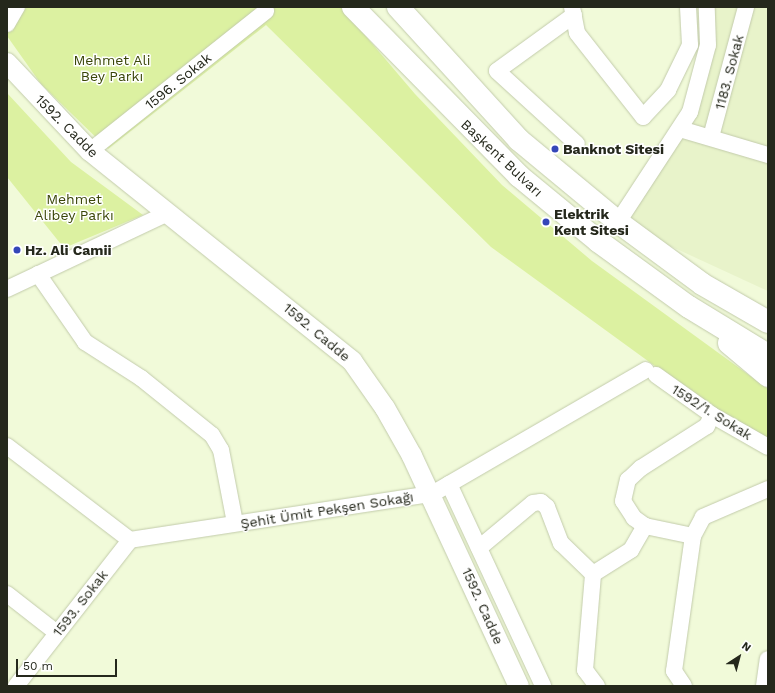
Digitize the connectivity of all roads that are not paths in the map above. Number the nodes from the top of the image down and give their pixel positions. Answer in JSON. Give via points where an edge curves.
{"nodes":[{"id":1,"x":17,"y":7,"type":"edge"},
{"id":2,"x":353,"y":7,"type":"edge"},
{"id":3,"x":398,"y":7,"type":"edge"},
{"id":4,"x":688,"y":7,"type":"edge"},
{"id":5,"x":707,"y":7,"type":"edge"},
{"id":6,"x":746,"y":7,"type":"edge"},
{"id":7,"x":266,"y":11,"type":"dead end"},
{"id":8,"x":573,"y":11,"type":"edge"},
{"id":9,"x":7,"y":23,"type":"edge"},
{"id":10,"x":7,"y":62,"type":"edge"},
{"id":11,"x":680,"y":129,"type":"junction"},
{"id":12,"x":711,"y":137,"type":"junction"},
{"id":13,"x":577,"y":144,"type":"dead end"},
{"id":14,"x":90,"y":151,"type":"junction"},
{"id":15,"x":768,"y":155,"type":"edge"},
{"id":16,"x":168,"y":213,"type":"junction"},
{"id":17,"x":618,"y":222,"type":"junction"},
{"id":18,"x":38,"y":274,"type":"junction"},
{"id":19,"x":702,"y":284,"type":"junction"},
{"id":20,"x":7,"y":289,"type":"edge"},
{"id":21,"x":689,"y":307,"type":"junction"},
{"id":22,"x":768,"y":313,"type":"edge"},
{"id":23,"x":768,"y":322,"type":"edge"},
{"id":24,"x":768,"y":355,"type":"edge"},
{"id":25,"x":651,"y":373,"type":"joint"},
{"id":26,"x":768,"y":376,"type":"edge"},
{"id":27,"x":712,"y":415,"type":"junction"},
{"id":28,"x":7,"y":446,"type":"edge"},
{"id":29,"x":768,"y":447,"type":"edge"},
{"id":30,"x":449,"y":484,"type":"junction"},
{"id":31,"x":768,"y":489,"type":"edge"},
{"id":32,"x":432,"y":494,"type":"junction"},
{"id":33,"x":235,"y":524,"type":"junction"},
{"id":34,"x":645,"y":526,"type":"junction"},
{"id":35,"x":693,"y":536,"type":"junction"},
{"id":36,"x":130,"y":540,"type":"junction"},
{"id":37,"x":479,"y":548,"type":"junction"},
{"id":38,"x":593,"y":574,"type":"junction"},
{"id":39,"x":7,"y":594,"type":"edge"},
{"id":40,"x":57,"y":633,"type":"junction"},
{"id":41,"x":768,"y":659,"type":"edge"},
{"id":42,"x":16,"y":686,"type":"edge"},
{"id":43,"x":519,"y":686,"type":"edge"},
{"id":44,"x":543,"y":686,"type":"edge"},
{"id":45,"x":597,"y":686,"type":"edge"},
{"id":46,"x":684,"y":686,"type":"edge"},
{"id":47,"x":764,"y":686,"type":"edge"}],
"edges":[{"from":1,"to":9,"type":"street"},
{"from":2,"to":21,"type":"main road","name":"Başkent Bulvarı","via":[[519,176],[598,241]]},
{"from":3,"to":17,"type":"main road","name":"Başkent Bulvarı","via":[[519,140]]},
{"from":4,"to":8,"type":"street","via":[[690,45],[668,90],[643,117],[577,33]]},
{"from":5,"to":11,"type":"street","via":[[708,45],[690,112]]},
{"from":6,"to":12,"type":"street","name":"1183. Sokak"},
{"from":7,"to":14,"type":"street","name":"1596. Sokak"},
{"from":8,"to":13,"type":"street","via":[[497,71]]},
{"from":10,"to":14,"type":"street","name":"1592. Cadde"},
{"from":11,"to":12,"type":"street"},
{"from":11,"to":17,"type":"street"},
{"from":12,"to":15,"type":"street"},
{"from":14,"to":16,"type":"street","name":"1592. Cadde"},
{"from":16,"to":18,"type":"street"},
{"from":16,"to":32,"type":"street","name":"1592. Cadde","via":[[349,358],[386,408]]},
{"from":17,"to":19,"type":"main road","name":"Başkent Bulvarı"},
{"from":18,"to":20,"type":"street"},
{"from":18,"to":33,"type":"street","via":[[85,342],[141,378],[212,435],[221,450]]},
{"from":19,"to":22,"type":"main road"},
{"from":19,"to":23,"type":"main road","name":"Başkent Bulvarı"},
{"from":21,"to":24,"type":"main road","name":"Başkent Bulvarı"},
{"from":21,"to":26,"type":"main road"},
{"from":25,"to":27,"type":"street","name":"1592/1. Sokak"},
{"from":25,"to":30,"type":"street","name":"Şehit Ümit Pekşen Sokağı"},
{"from":27,"to":29,"type":"street","name":"1592/1. Sokak"},
{"from":27,"to":34,"type":"street","via":[[708,426],[641,468],[628,480],[623,501],[634,518]]},
{"from":28,"to":36,"type":"street"},
{"from":30,"to":32,"type":"street","name":"Şehit Ümit Pekşen Sokağı"},
{"from":30,"to":37,"type":"street"},
{"from":31,"to":35,"type":"street","via":[[703,517]]},
{"from":32,"to":33,"type":"street","name":"Şehit Ümit Pekşen Sokağı"},
{"from":32,"to":43,"type":"street","name":"1592. Cadde"},
{"from":33,"to":36,"type":"street","name":"Şehit Ümit Pekşen Sokağı"},
{"from":34,"to":35,"type":"street"},
{"from":34,"to":38,"type":"street","via":[[631,550]]},
{"from":35,"to":46,"type":"street","via":[[674,671]]},
{"from":36,"to":40,"type":"street","name":"1593. Sokak"},
{"from":37,"to":38,"type":"street","via":[[533,503],[540,502],[547,507],[561,543]]},
{"from":37,"to":44,"type":"street"},
{"from":38,"to":45,"type":"street","via":[[585,670]]},
{"from":39,"to":40,"type":"street"},
{"from":40,"to":42,"type":"street","name":"1593. Sokak"},
{"from":41,"to":47,"type":"street"}]}
